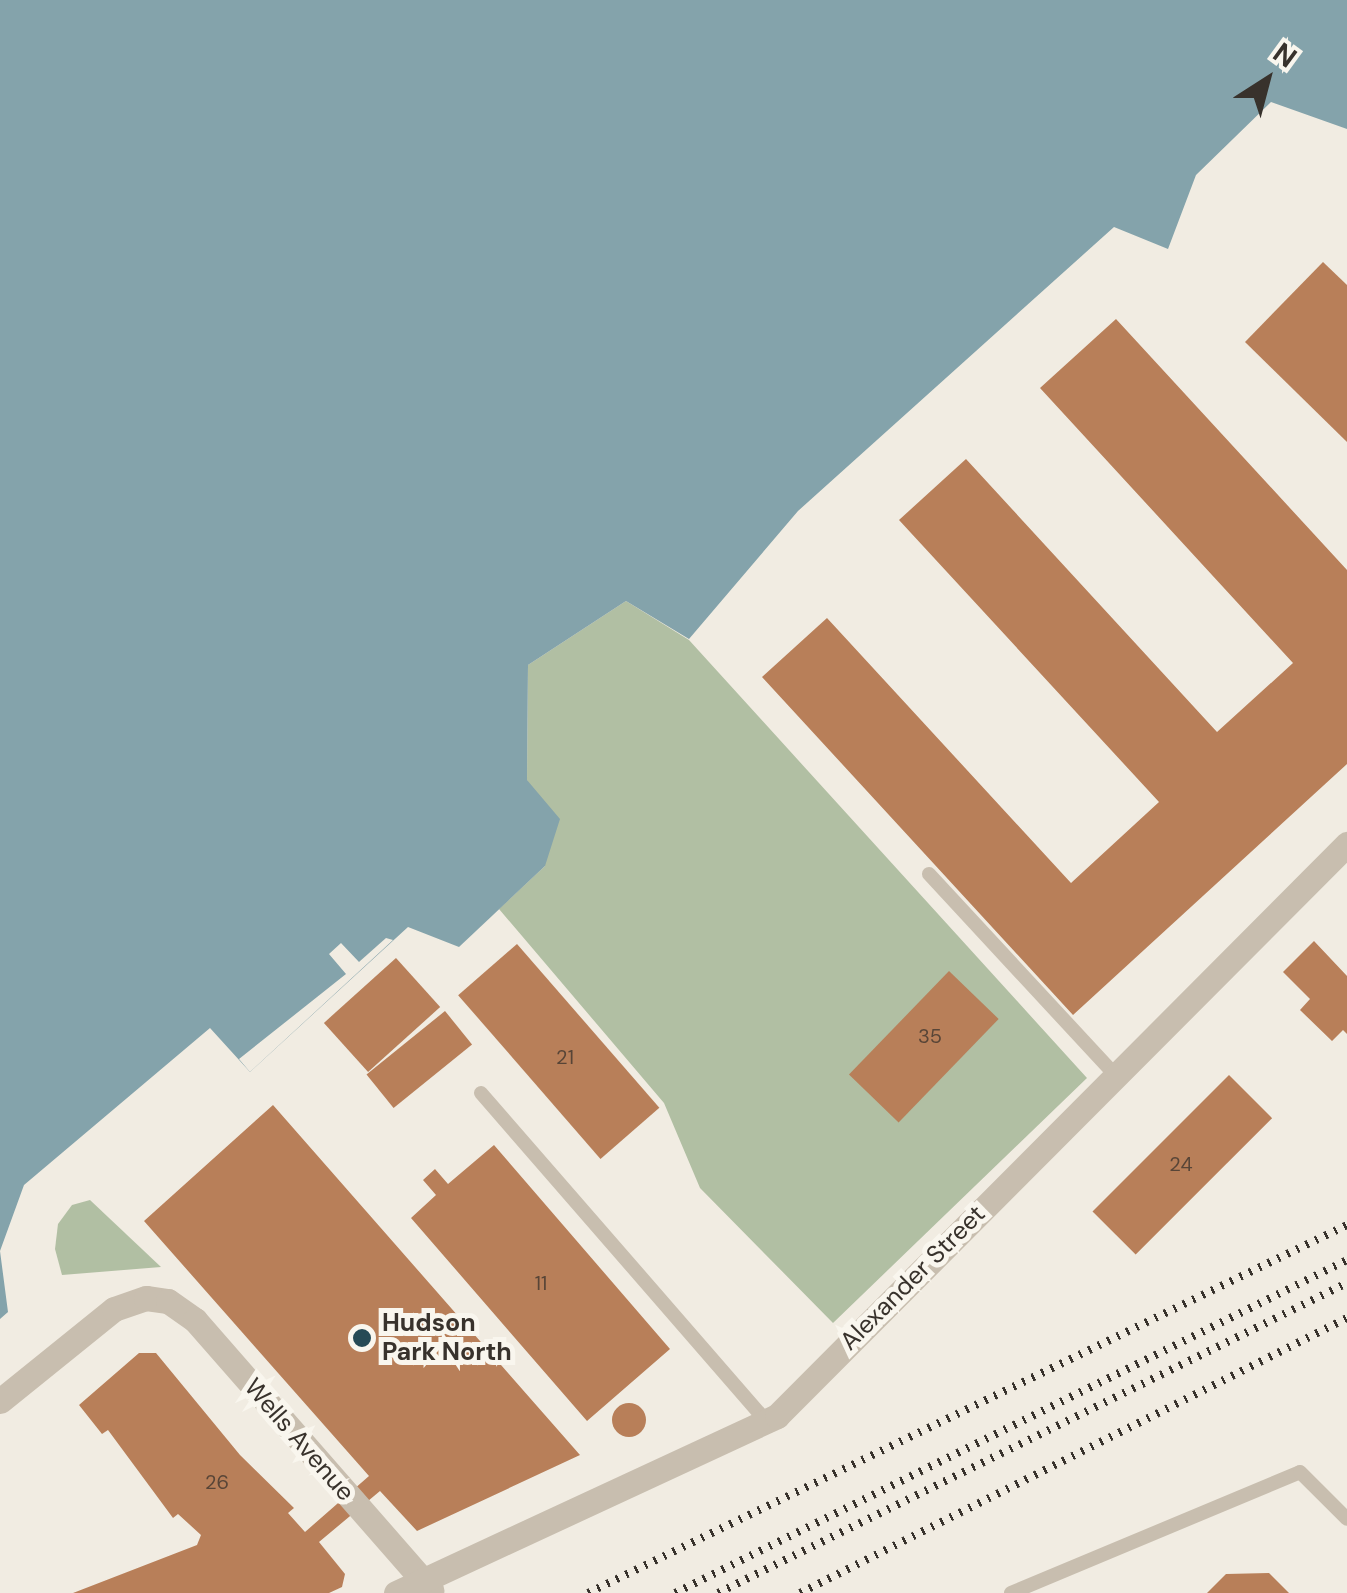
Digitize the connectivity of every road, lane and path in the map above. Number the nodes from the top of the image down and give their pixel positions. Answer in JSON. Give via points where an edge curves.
{"nodes":[{"id":1,"x":1347,"y":844,"type":"edge"},
{"id":2,"x":930,"y":874,"type":"dead end"},
{"id":3,"x":1114,"y":1074,"type":"junction"},
{"id":4,"x":481,"y":1093,"type":"dead end"},
{"id":5,"x":0,"y":1401,"type":"edge"},
{"id":6,"x":766,"y":1421,"type":"junction"},
{"id":7,"x":1347,"y":1519,"type":"edge"},
{"id":8,"x":428,"y":1587,"type":"edge"},
{"id":9,"x":396,"y":1593,"type":"edge"},
{"id":10,"x":1011,"y":1593,"type":"edge"}],
"edges":[{"from":1,"to":3,"type":"street","name":"Alexander Street"},
{"from":2,"to":3,"type":"lane"},
{"from":3,"to":6,"type":"street","name":"Alexander Street"},
{"from":4,"to":6,"type":"lane"},
{"from":5,"to":8,"type":"street","name":"Wells Avenue","via":[[114,1308],[157,1298],[195,1320]]},
{"from":6,"to":8,"type":"street","name":"Alexander Street"},
{"from":7,"to":10,"type":"lane","via":[[1300,1472]]},
{"from":8,"to":9,"type":"street","name":"Alexander Street"}]}
